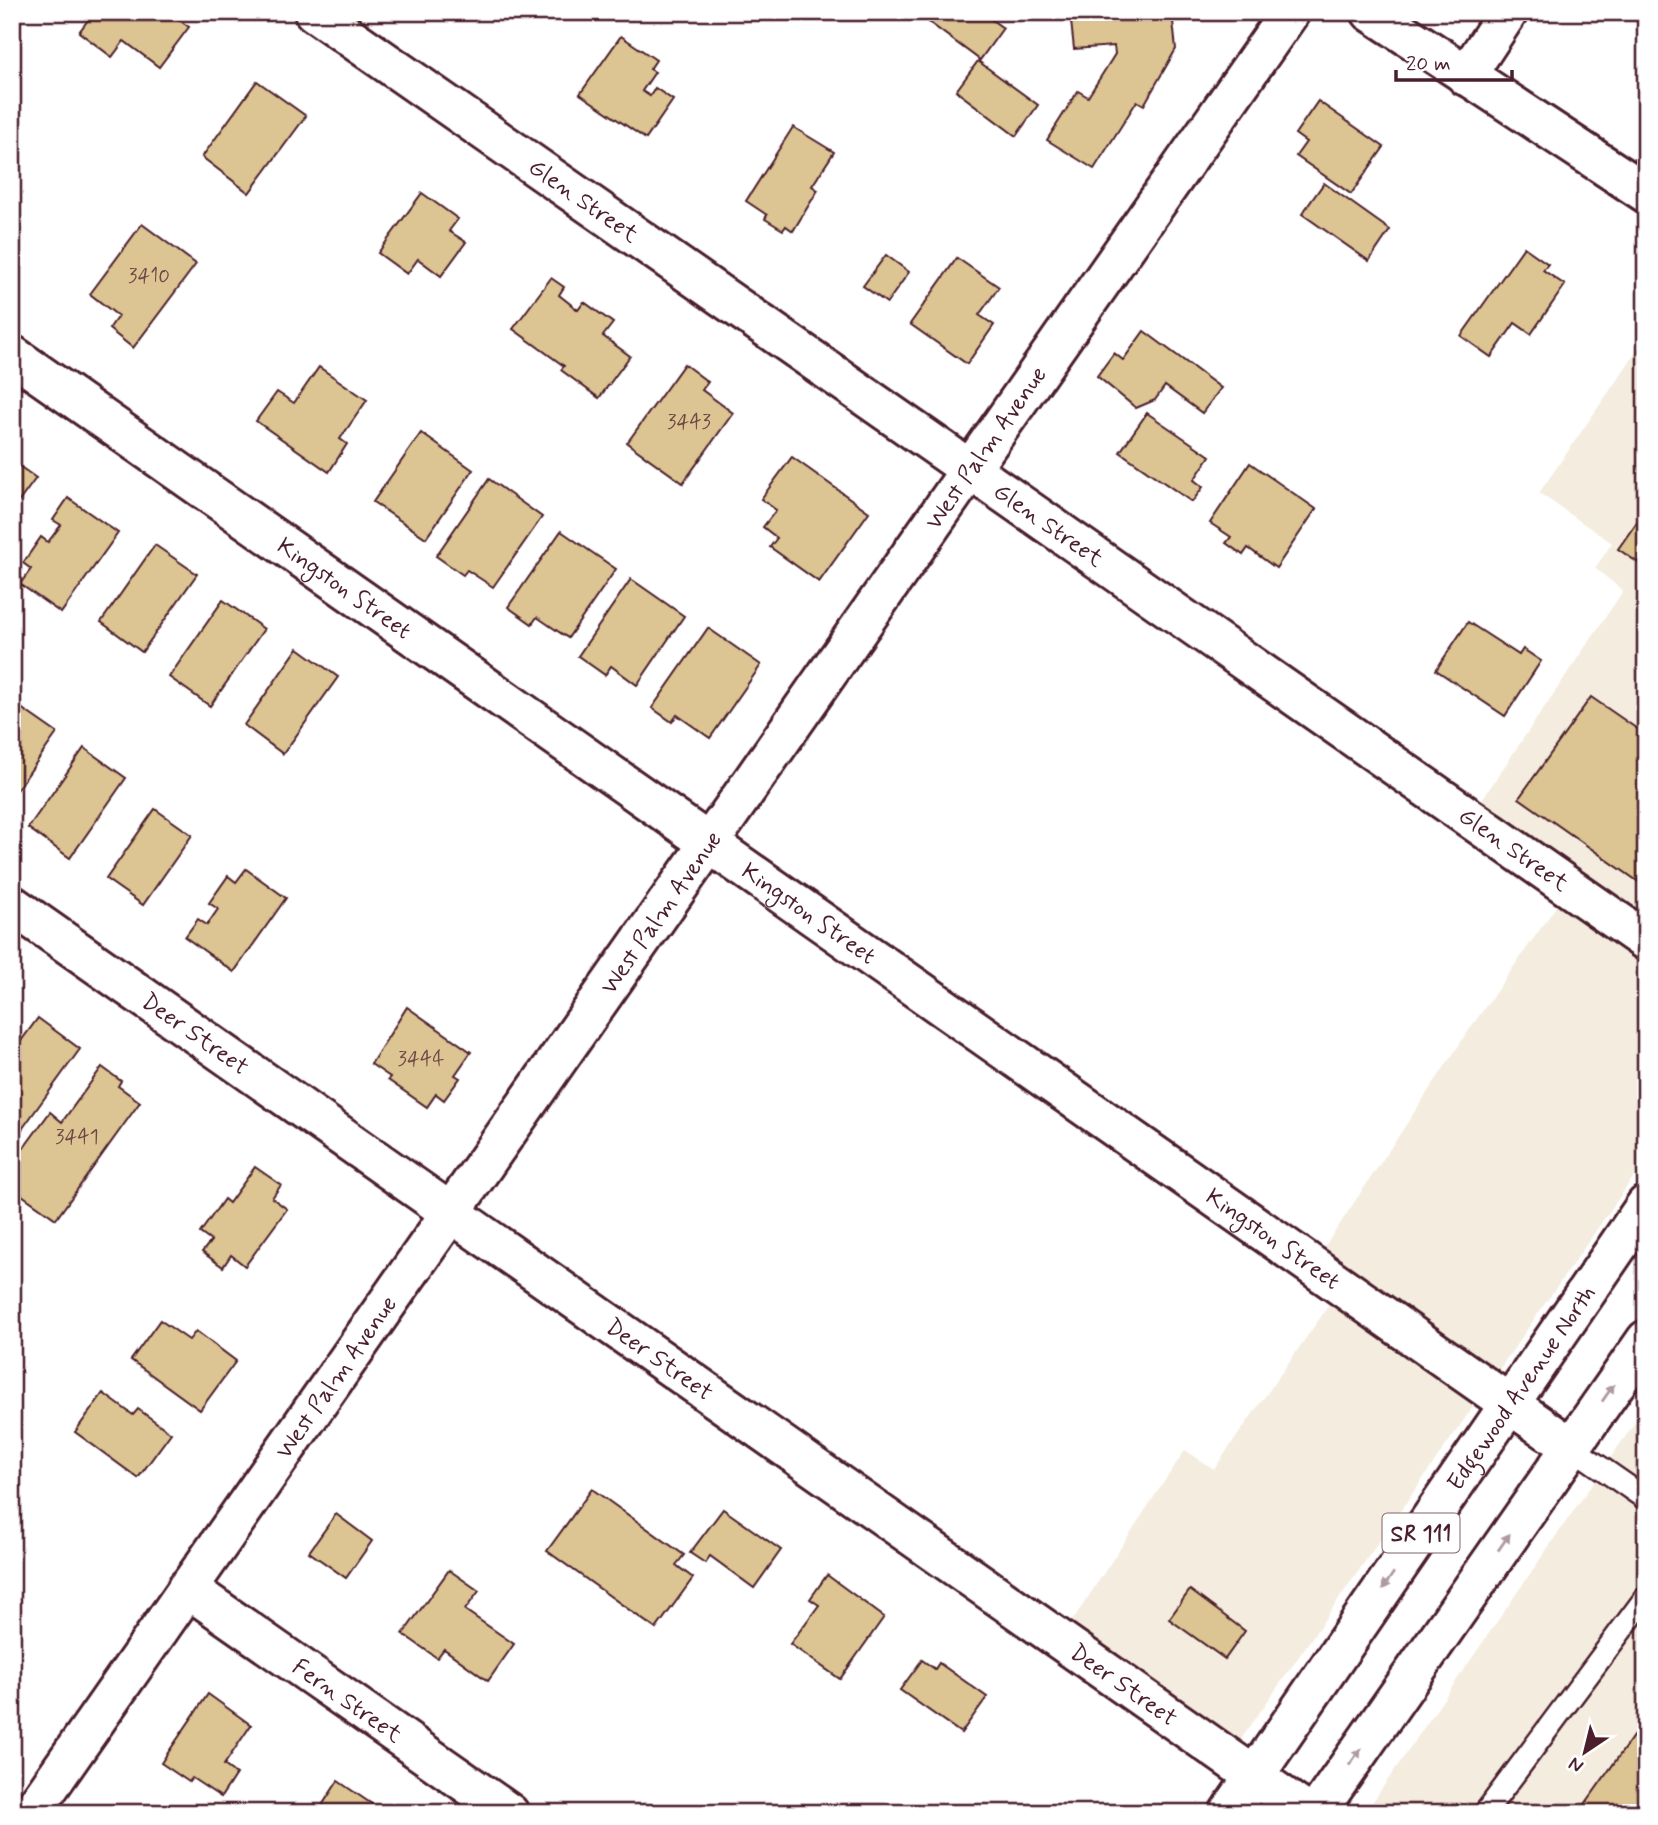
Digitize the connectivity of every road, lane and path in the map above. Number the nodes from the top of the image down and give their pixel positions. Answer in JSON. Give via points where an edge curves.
{"nodes":[{"id":1,"x":314,"y":12,"type":"edge"},
{"id":2,"x":1290,"y":12,"type":"edge"},
{"id":3,"x":1371,"y":12,"type":"edge"},
{"id":4,"x":1508,"y":12,"type":"edge"},
{"id":5,"x":1466,"y":76,"type":"junction"},
{"id":6,"x":1646,"y":193,"type":"edge"},
{"id":7,"x":12,"y":355,"type":"edge"},
{"id":8,"x":968,"y":470,"type":"junction"},
{"id":9,"x":709,"y":841,"type":"junction"},
{"id":10,"x":12,"y":905,"type":"edge"},
{"id":11,"x":1646,"y":941,"type":"edge"},
{"id":12,"x":1646,"y":1205,"type":"edge"},
{"id":13,"x":449,"y":1213,"type":"junction"},
{"id":14,"x":1646,"y":1340,"type":"edge"},
{"id":15,"x":1510,"y":1404,"type":"junction"},
{"id":16,"x":1571,"y":1447,"type":"junction"},
{"id":17,"x":1646,"y":1499,"type":"edge"},
{"id":18,"x":187,"y":1588,"type":"junction"},
{"id":19,"x":1646,"y":1597,"type":"edge"},
{"id":20,"x":1254,"y":1776,"type":"junction"},
{"id":21,"x":31,"y":1813,"type":"edge"},
{"id":22,"x":509,"y":1813,"type":"edge"},
{"id":23,"x":1229,"y":1813,"type":"edge"},
{"id":24,"x":1307,"y":1813,"type":"edge"},
{"id":25,"x":1316,"y":1813,"type":"edge"},
{"id":26,"x":1485,"y":1813,"type":"edge"}],
"edges":[{"from":1,"to":8,"type":"street","name":"Glen Street"},
{"from":2,"to":8,"type":"street","name":"West Palm Avenue"},
{"from":3,"to":5,"type":"street"},
{"from":4,"to":5,"type":"street"},
{"from":5,"to":6,"type":"street"},
{"from":7,"to":9,"type":"street","name":"Kingston Street"},
{"from":8,"to":9,"type":"street","name":"West Palm Avenue"},
{"from":8,"to":11,"type":"street","name":"Glen Street"},
{"from":9,"to":13,"type":"street","name":"West Palm Avenue"},
{"from":9,"to":15,"type":"street","name":"Kingston Street"},
{"from":10,"to":13,"type":"street","name":"Deer Street"},
{"from":12,"to":15,"type":"street","name":"Edgewood Avenue North","number":"SR 111"},
{"from":13,"to":18,"type":"street","name":"West Palm Avenue"},
{"from":13,"to":20,"type":"street","name":"Deer Street"},
{"from":16,"to":14,"type":"street","number":"SR 111","one_way":true},
{"from":15,"to":16,"type":"street","name":"Kingston Street"},
{"from":15,"to":20,"type":"street","name":"Edgewood Avenue North","number":"SR 111","one_way":true},
{"from":16,"to":17,"type":"lane"},
{"from":25,"to":16,"type":"street","number":"SR 111","one_way":true},
{"from":18,"to":21,"type":"street","name":"West Palm Avenue"},
{"from":18,"to":22,"type":"street","name":"Fern Street"},
{"from":19,"to":26,"type":"lane"},
{"from":20,"to":23,"type":"street","name":"Edgewood Avenue North","number":"SR 111"},
{"from":20,"to":24,"type":"street","name":"Deer Street"}]}
